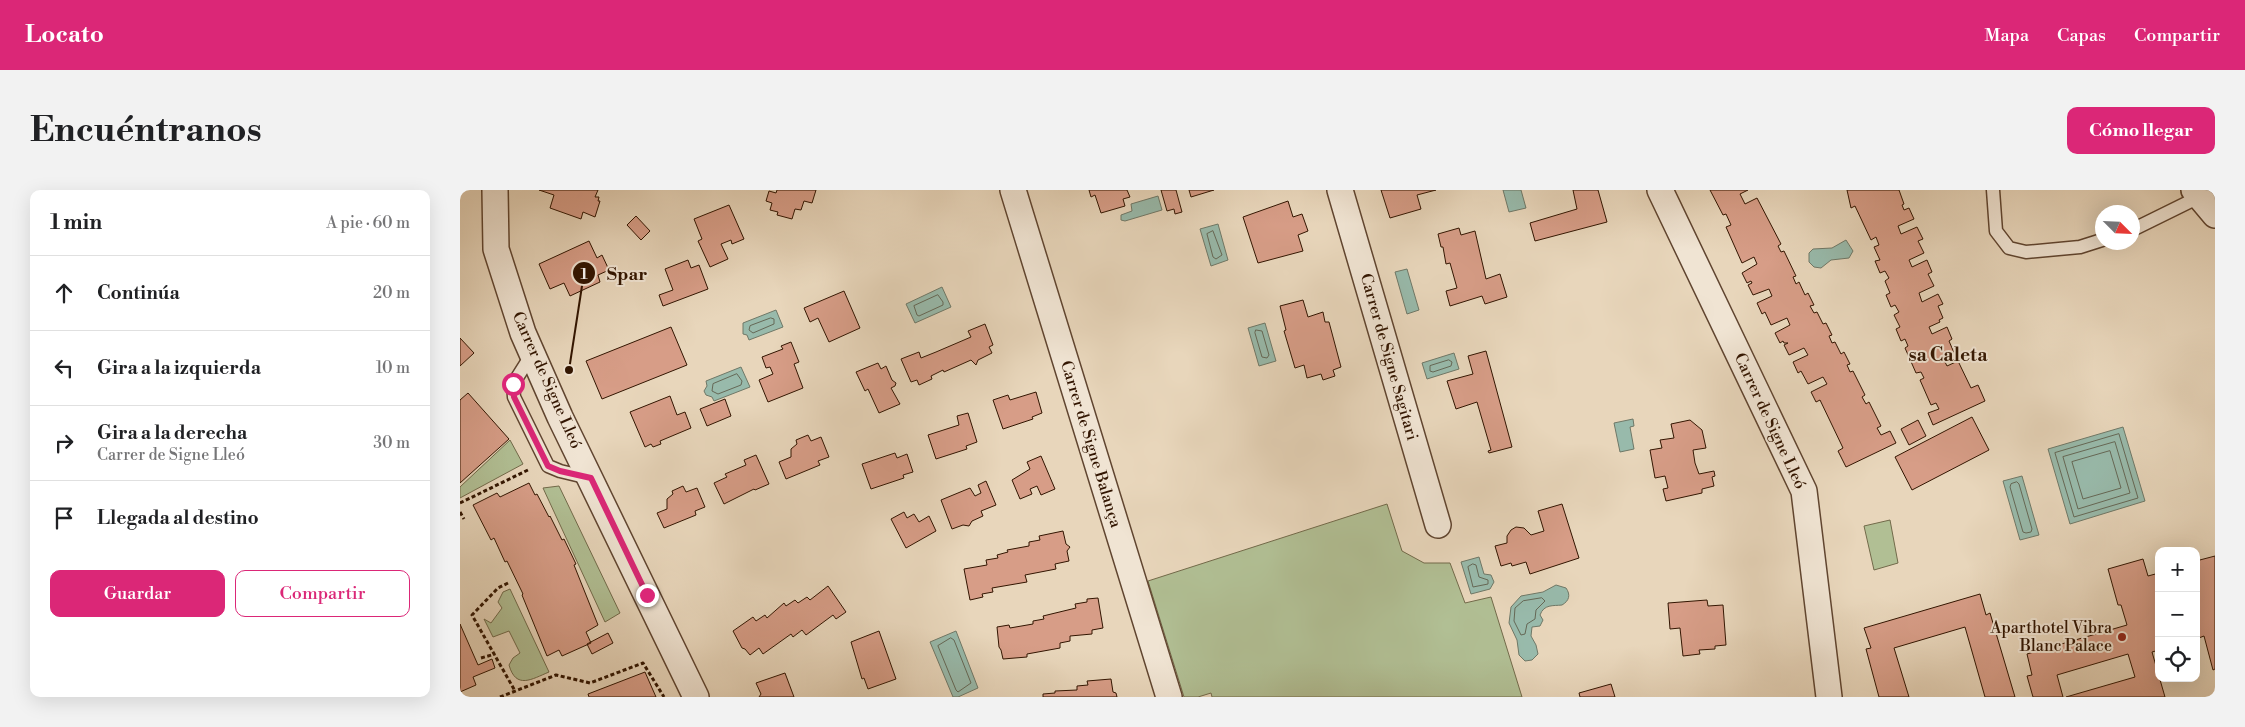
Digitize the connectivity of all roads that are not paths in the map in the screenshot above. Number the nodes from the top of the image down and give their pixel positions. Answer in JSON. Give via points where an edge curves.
{"nodes":[{"id":1,"x":495,"y":190,"type":"edge"},
{"id":2,"x":1013,"y":190,"type":"edge"},
{"id":3,"x":1340,"y":190,"type":"edge"},
{"id":4,"x":1660,"y":190,"type":"edge"},
{"id":5,"x":1993,"y":190,"type":"edge"},
{"id":6,"x":2203,"y":200,"type":"edge"},
{"id":7,"x":2140,"y":227,"type":"edge"},
{"id":8,"x":2095,"y":242,"type":"edge"},
{"id":9,"x":532,"y":354,"type":"junction"},
{"id":10,"x":591,"y":478,"type":"junction"},
{"id":11,"x":1438,"y":524,"type":"dead end"},
{"id":12,"x":696,"y":697,"type":"edge"},
{"id":13,"x":1169,"y":697,"type":"edge"},
{"id":14,"x":1829,"y":697,"type":"edge"}],
"edges":[{"from":1,"to":9,"type":"street","name":"Carrer de Signe Lleó","via":[[496,249]]},
{"from":2,"to":13,"type":"street","name":"Carrer de Signe Balança"},
{"from":3,"to":11,"type":"street","name":"Carrer de Signe Sagitari"},
{"from":4,"to":14,"type":"street","name":"Carrer de Signe Lleó","via":[[1804,491]]},
{"from":5,"to":8,"type":"lane","via":[[1996,231],[2009,248],[2026,252],[2080,247]]},
{"from":6,"to":7,"type":"lane"},
{"from":9,"to":10,"type":"street","name":"Carrer de Signe Lleó"},
{"from":9,"to":10,"type":"lane","via":[[513,384],[514,397],[548,466]]},
{"from":10,"to":12,"type":"street","name":"Carrer de Signe Lleó"}]}
